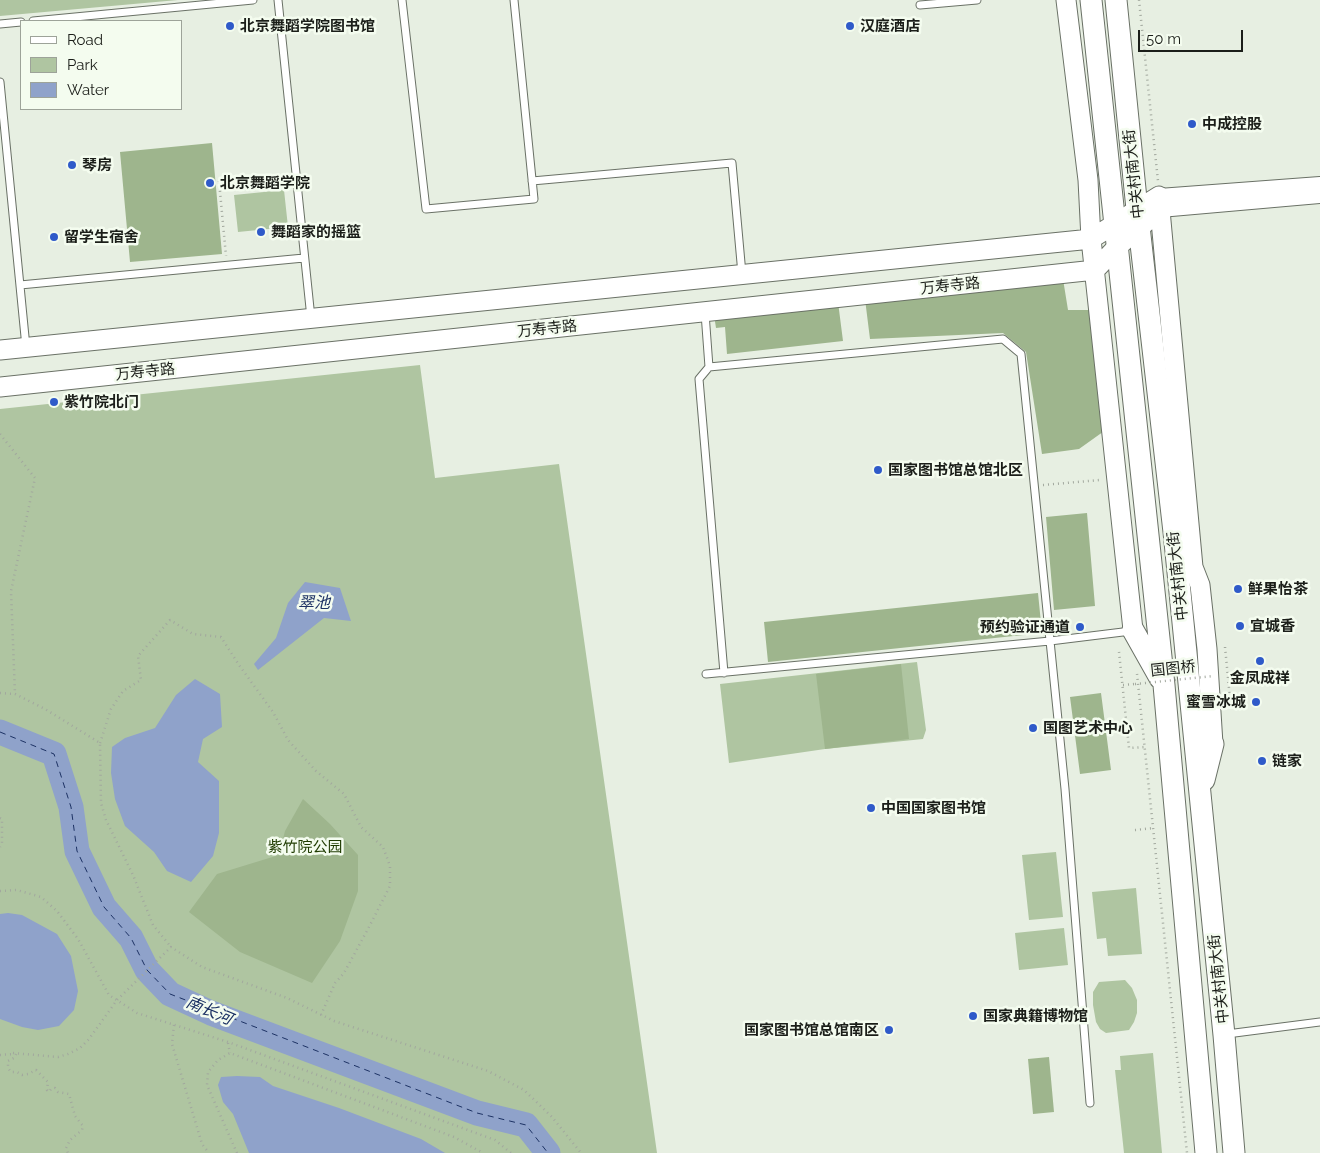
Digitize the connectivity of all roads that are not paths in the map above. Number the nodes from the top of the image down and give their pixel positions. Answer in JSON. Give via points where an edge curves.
{"nodes":[{"id":1,"x":253,"y":0,"type":"edge"},
{"id":2,"x":278,"y":0,"type":"edge"},
{"id":3,"x":402,"y":0,"type":"edge"},
{"id":4,"x":514,"y":0,"type":"edge"},
{"id":5,"x":977,"y":0,"type":"edge"},
{"id":6,"x":1066,"y":0,"type":"edge"},
{"id":7,"x":1090,"y":0,"type":"edge"},
{"id":8,"x":1116,"y":0,"type":"edge"},
{"id":9,"x":925,"y":3,"type":"edge"},
{"id":10,"x":43,"y":20,"type":"edge"},
{"id":11,"x":20,"y":22,"type":"edge"},
{"id":12,"x":0,"y":24,"type":"edge"},
{"id":13,"x":0,"y":82,"type":"edge"},
{"id":14,"x":532,"y":181,"type":"junction"},
{"id":15,"x":1320,"y":184,"type":"edge"},
{"id":16,"x":1320,"y":196,"type":"edge"},
{"id":17,"x":1160,"y":203,"type":"junction"},
{"id":18,"x":1138,"y":219,"type":"junction"},
{"id":19,"x":1114,"y":224,"type":"junction"},
{"id":20,"x":1091,"y":239,"type":"junction"},
{"id":21,"x":1117,"y":247,"type":"junction"},
{"id":22,"x":304,"y":258,"type":"junction"},
{"id":23,"x":1094,"y":270,"type":"junction"},
{"id":24,"x":742,"y":274,"type":"junction"},
{"id":25,"x":20,"y":284,"type":"junction"},
{"id":26,"x":705,"y":312,"type":"junction"},
{"id":27,"x":311,"y":319,"type":"junction"},
{"id":28,"x":26,"y":348,"type":"junction"},
{"id":29,"x":0,"y":350,"type":"edge"},
{"id":30,"x":709,"y":368,"type":"junction"},
{"id":31,"x":0,"y":387,"type":"edge"},
{"id":32,"x":1174,"y":532,"type":"junction"},
{"id":33,"x":1193,"y":566,"type":"junction"},
{"id":34,"x":1133,"y":630,"type":"junction"},
{"id":35,"x":1050,"y":641,"type":"junction"},
{"id":36,"x":724,"y":673,"type":"junction"},
{"id":37,"x":706,"y":674,"type":"dead end"},
{"id":38,"x":1164,"y":685,"type":"junction"},
{"id":39,"x":1213,"y":744,"type":"joint"},
{"id":40,"x":1200,"y":794,"type":"junction"},
{"id":41,"x":1320,"y":1022,"type":"edge"},
{"id":42,"x":1224,"y":1035,"type":"junction"},
{"id":43,"x":1090,"y":1104,"type":"dead end"},
{"id":44,"x":1206,"y":1153,"type":"edge"},
{"id":45,"x":1234,"y":1153,"type":"edge"}],
"edges":[{"from":1,"to":10,"type":"lane"},
{"from":2,"to":22,"type":"lane"},
{"from":3,"to":14,"type":"lane","via":[[426,208],[534,199]]},
{"from":4,"to":14,"type":"lane"},
{"from":5,"to":9,"type":"lane"},
{"from":6,"to":20,"type":"street","via":[[1088,180]]},
{"from":7,"to":19,"type":"main road","name":"中关村南大街"},
{"from":8,"to":18,"type":"main road","name":"中关村南大街"},
{"from":11,"to":12,"type":"lane"},
{"from":13,"to":25,"type":"lane"},
{"from":14,"to":24,"type":"lane","via":[[732,163]]},
{"from":15,"to":17,"type":"street"},
{"from":16,"to":17,"type":"street"},
{"from":17,"to":18,"type":"street"},
{"from":17,"to":33,"type":"street","name":"中关村南大街"},
{"from":18,"to":19,"type":"street"},
{"from":18,"to":21,"type":"street"},
{"from":18,"to":32,"type":"main road","name":"中关村南大街"},
{"from":19,"to":20,"type":"street"},
{"from":19,"to":21,"type":"main road","name":"中关村南大街"},
{"from":20,"to":23,"type":"street"},
{"from":20,"to":24,"type":"street"},
{"from":21,"to":23,"type":"street"},
{"from":21,"to":38,"type":"main road","name":"中关村南大街"},
{"from":22,"to":25,"type":"lane"},
{"from":22,"to":27,"type":"lane"},
{"from":23,"to":26,"type":"street","name":"万寿寺路"},
{"from":23,"to":34,"type":"street"},
{"from":24,"to":27,"type":"street"},
{"from":25,"to":28,"type":"lane"},
{"from":26,"to":30,"type":"lane"},
{"from":26,"to":31,"type":"street","name":"万寿寺路"},
{"from":27,"to":28,"type":"street"},
{"from":28,"to":29,"type":"street"},
{"from":30,"to":35,"type":"lane","via":[[1003,339],[1021,354]]},
{"from":30,"to":36,"type":"lane","via":[[699,379]]},
{"from":32,"to":33,"type":"main road"},
{"from":32,"to":40,"type":"main road","name":"中关村南大街"},
{"from":33,"to":39,"type":"street","name":"中关村南大街","via":[[1200,585]]},
{"from":34,"to":35,"type":"lane"},
{"from":34,"to":38,"type":"main road"},
{"from":35,"to":36,"type":"lane"},
{"from":35,"to":43,"type":"lane"},
{"from":36,"to":37,"type":"lane"},
{"from":38,"to":44,"type":"main road","name":"中关村南大街"},
{"from":39,"to":40,"type":"main road"},
{"from":40,"to":42,"type":"main road","name":"中关村南大街"},
{"from":41,"to":42,"type":"lane"},
{"from":42,"to":45,"type":"main road","name":"中关村南大街"}]}
